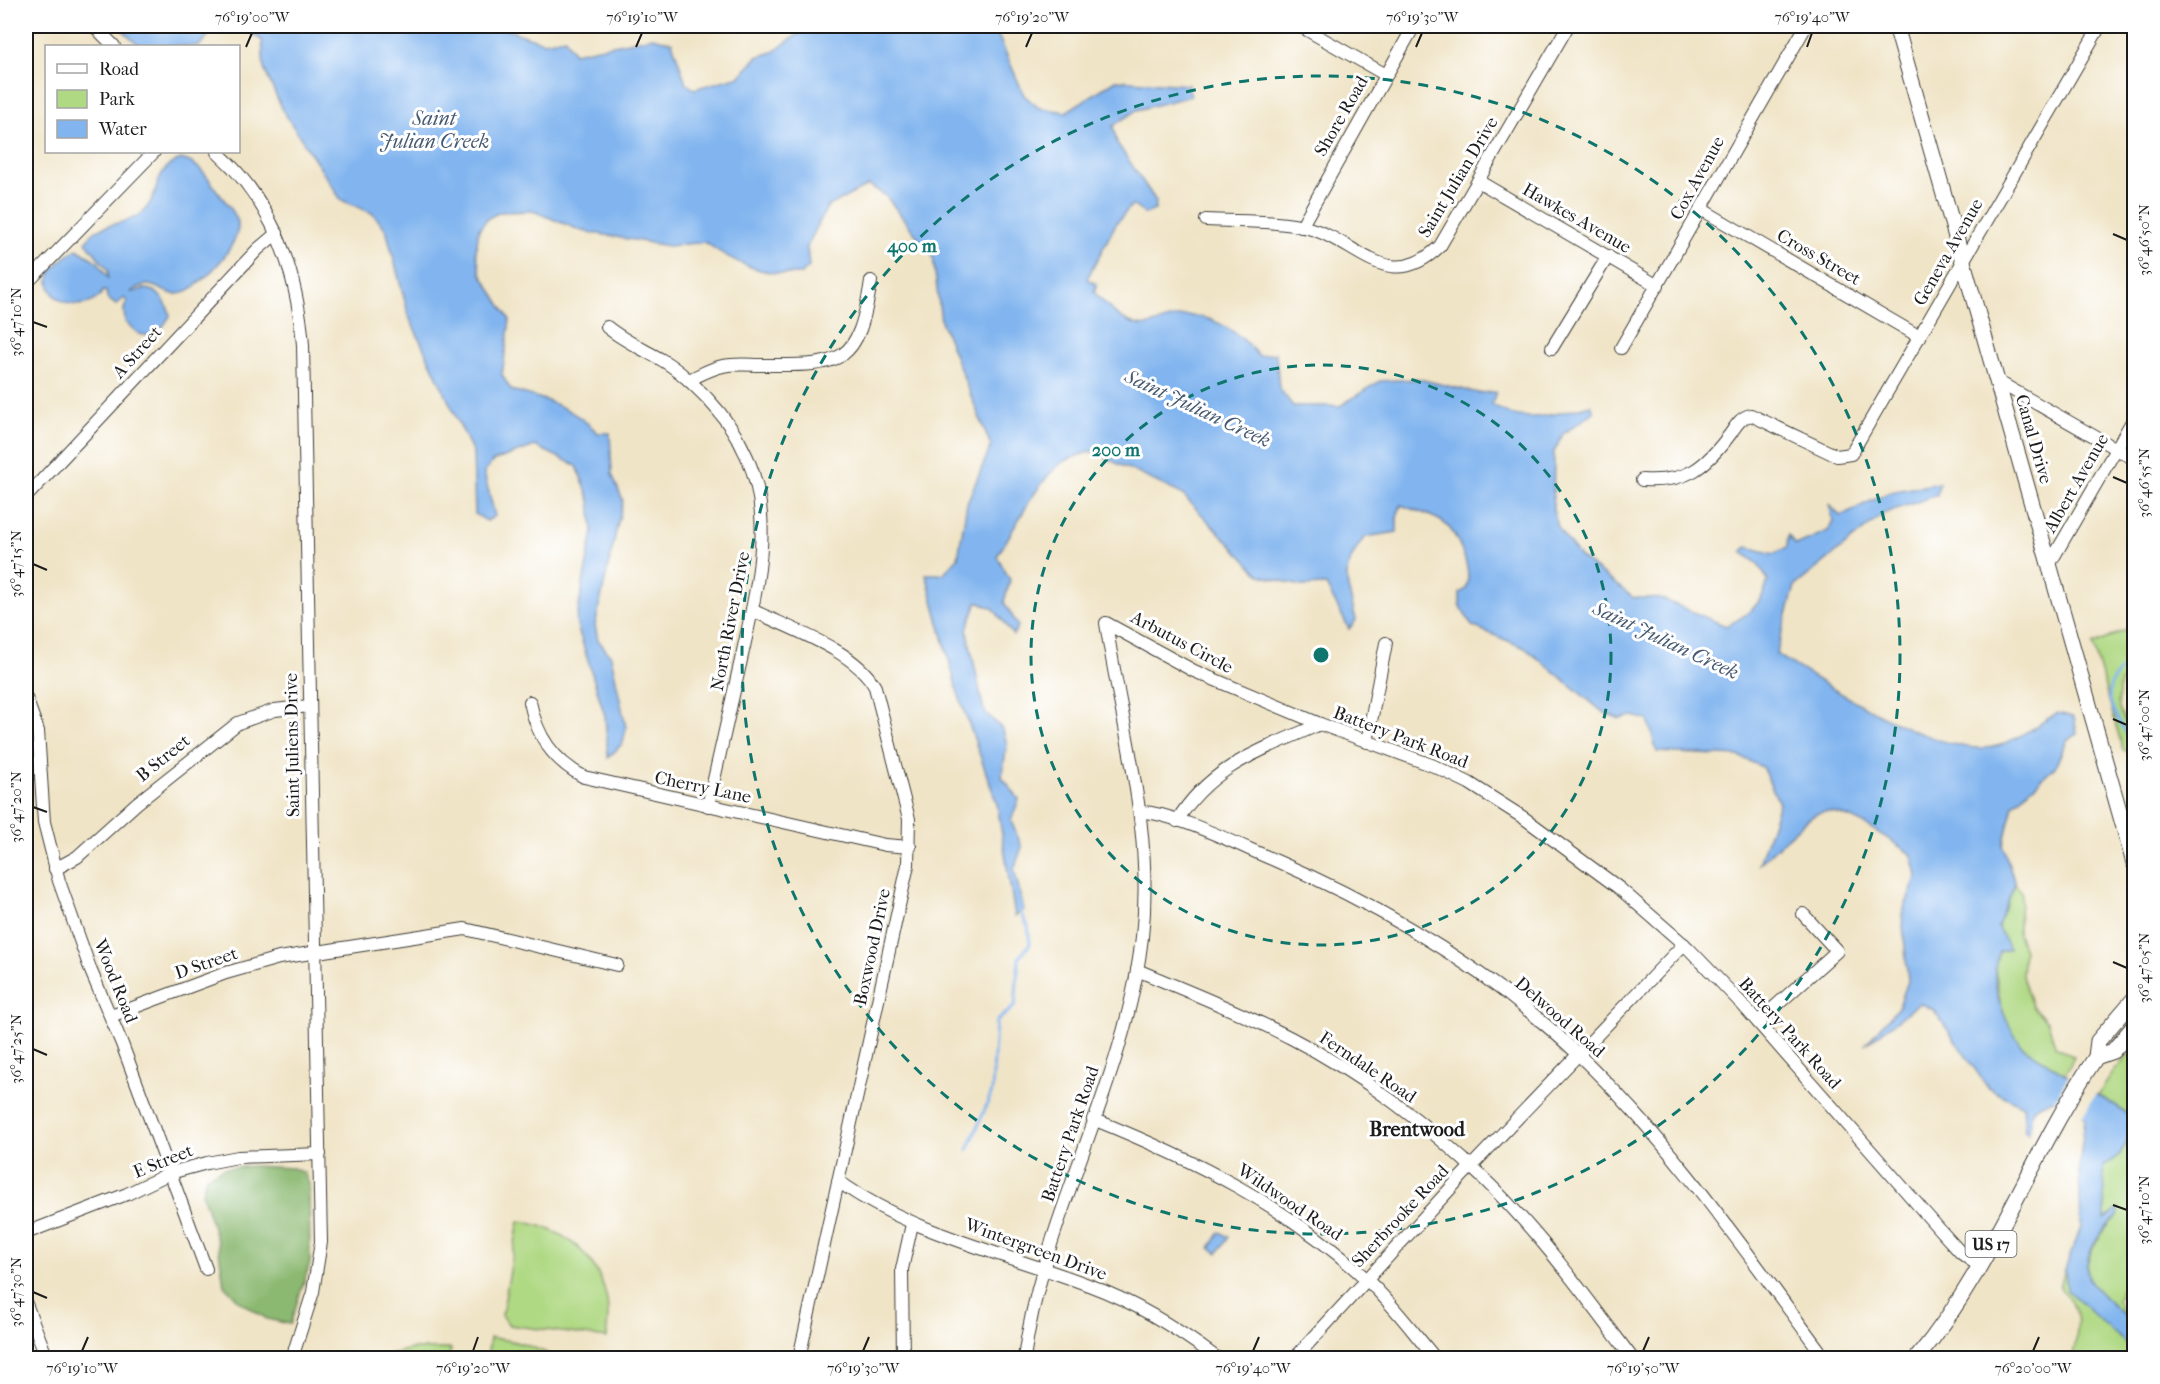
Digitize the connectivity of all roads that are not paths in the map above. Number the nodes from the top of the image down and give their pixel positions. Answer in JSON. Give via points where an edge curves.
{"nodes":[{"id":1,"x":94,"y":26,"type":"edge"},
{"id":2,"x":1300,"y":26,"type":"edge"},
{"id":3,"x":1414,"y":26,"type":"edge"},
{"id":4,"x":1568,"y":26,"type":"edge"},
{"id":5,"x":1806,"y":26,"type":"edge"},
{"id":6,"x":1896,"y":26,"type":"edge"},
{"id":7,"x":2100,"y":26,"type":"edge"},
{"id":8,"x":113,"y":45,"type":"edge"},
{"id":9,"x":1386,"y":75,"type":"junction"},
{"id":10,"x":152,"y":153,"type":"edge"},
{"id":11,"x":218,"y":153,"type":"edge"},
{"id":12,"x":1478,"y":181,"type":"junction"},
{"id":13,"x":1701,"y":209,"type":"junction"},
{"id":14,"x":1206,"y":220,"type":"dead end"},
{"id":15,"x":1301,"y":227,"type":"junction"},
{"id":16,"x":276,"y":233,"type":"junction"},
{"id":17,"x":1608,"y":256,"type":"junction"},
{"id":18,"x":1964,"y":262,"type":"junction"},
{"id":19,"x":871,"y":281,"type":"dead end"},
{"id":20,"x":26,"y":284,"type":"edge"},
{"id":21,"x":1658,"y":286,"type":"junction"},
{"id":22,"x":607,"y":327,"type":"dead end"},
{"id":23,"x":1920,"y":337,"type":"junction"},
{"id":24,"x":1552,"y":348,"type":"dead end"},
{"id":25,"x":1621,"y":348,"type":"dead end"},
{"id":26,"x":689,"y":380,"type":"junction"},
{"id":27,"x":1997,"y":381,"type":"junction"},
{"id":28,"x":2134,"y":418,"type":"edge"},
{"id":29,"x":2117,"y":449,"type":"junction"},
{"id":30,"x":2134,"y":459,"type":"edge"},
{"id":31,"x":1642,"y":480,"type":"dead end"},
{"id":32,"x":26,"y":497,"type":"edge"},
{"id":33,"x":2049,"y":566,"type":"junction"},
{"id":34,"x":752,"y":610,"type":"junction"},
{"id":35,"x":1386,"y":643,"type":"dead end"},
{"id":36,"x":26,"y":698,"type":"edge"},
{"id":37,"x":530,"y":702,"type":"dead end"},
{"id":38,"x":309,"y":706,"type":"junction"},
{"id":39,"x":1320,"y":724,"type":"junction"},
{"id":40,"x":1367,"y":742,"type":"junction"},
{"id":41,"x":708,"y":806,"type":"junction"},
{"id":42,"x":1141,"y":812,"type":"junction"},
{"id":43,"x":1177,"y":821,"type":"junction"},
{"id":44,"x":910,"y":847,"type":"junction"},
{"id":45,"x":2134,"y":863,"type":"edge"},
{"id":46,"x":55,"y":869,"type":"junction"},
{"id":47,"x":1803,"y":914,"type":"dead end"},
{"id":48,"x":1684,"y":944,"type":"junction"},
{"id":49,"x":315,"y":952,"type":"junction"},
{"id":50,"x":616,"y":965,"type":"dead end"},
{"id":51,"x":1137,"y":970,"type":"junction"},
{"id":52,"x":2134,"y":999,"type":"edge"},
{"id":53,"x":111,"y":1016,"type":"junction"},
{"id":54,"x":1758,"y":1022,"type":"junction"},
{"id":55,"x":2134,"y":1026,"type":"edge"},
{"id":56,"x":1579,"y":1055,"type":"junction"},
{"id":57,"x":2096,"y":1057,"type":"junction"},
{"id":58,"x":1094,"y":1119,"type":"junction"},
{"id":59,"x":320,"y":1154,"type":"junction"},
{"id":60,"x":1471,"y":1167,"type":"junction"},
{"id":61,"x":170,"y":1173,"type":"junction"},
{"id":62,"x":838,"y":1180,"type":"junction"},
{"id":63,"x":912,"y":1224,"type":"junction"},
{"id":64,"x":26,"y":1233,"type":"edge"},
{"id":65,"x":1979,"y":1266,"type":"junction"},
{"id":66,"x":206,"y":1269,"type":"dead end"},
{"id":67,"x":1044,"y":1269,"type":"junction"},
{"id":68,"x":1366,"y":1280,"type":"junction"},
{"id":69,"x":26,"y":1304,"type":"edge"},
{"id":70,"x":47,"y":1359,"type":"edge"},
{"id":71,"x":292,"y":1359,"type":"edge"},
{"id":72,"x":799,"y":1359,"type":"edge"},
{"id":73,"x":903,"y":1359,"type":"edge"},
{"id":74,"x":1024,"y":1359,"type":"edge"},
{"id":75,"x":1217,"y":1359,"type":"edge"},
{"id":76,"x":1294,"y":1359,"type":"edge"},
{"id":77,"x":1436,"y":1359,"type":"edge"},
{"id":78,"x":1632,"y":1359,"type":"edge"},
{"id":79,"x":1825,"y":1359,"type":"edge"},
{"id":80,"x":1917,"y":1359,"type":"edge"}],
"edges":[{"from":1,"to":8,"type":"street"},
{"from":2,"to":9,"type":"street"},
{"from":3,"to":9,"type":"street","name":"Shore Road"},
{"from":4,"to":12,"type":"street","name":"Saint Julian Drive"},
{"from":5,"to":13,"type":"street","name":"Cox Avenue"},
{"from":6,"to":18,"type":"main road","name":"Canal Drive"},
{"from":7,"to":18,"type":"street","name":"Geneva Avenue"},
{"from":9,"to":15,"type":"street","name":"Shore Road"},
{"from":10,"to":20,"type":"street"},
{"from":11,"to":16,"type":"street","name":"Saint Juliens Drive","via":[[250,190]]},
{"from":12,"to":15,"type":"street","name":"Saint Julian Drive","via":[[1440,246],[1413,264],[1381,265],[1321,232]]},
{"from":12,"to":17,"type":"street","name":"Hawkes Avenue"},
{"from":13,"to":21,"type":"street","name":"Cox Avenue"},
{"from":13,"to":23,"type":"street","name":"Cross Street"},
{"from":14,"to":15,"type":"street","name":"Saint Julian Drive"},
{"from":16,"to":32,"type":"street","name":"A Street"},
{"from":16,"to":38,"type":"street","name":"Saint Juliens Drive","via":[[286,253],[301,316]]},
{"from":17,"to":21,"type":"street","name":"Hawkes Avenue"},
{"from":17,"to":24,"type":"street"},
{"from":18,"to":23,"type":"street","name":"Geneva Avenue"},
{"from":18,"to":27,"type":"main road","name":"Canal Drive"},
{"from":19,"to":26,"type":"street","via":[[863,326],[853,344],[838,358],[815,365],[723,366]]},
{"from":21,"to":25,"type":"street","name":"Cox Avenue"},
{"from":22,"to":26,"type":"street","name":"North River Drive"},
{"from":23,"to":31,"type":"street","name":"Geneva Avenue","via":[[1851,454],[1841,457],[1757,416],[1745,416],[1710,459],[1692,472],[1668,480]]},
{"from":26,"to":34,"type":"street","name":"North River Drive","via":[[733,430],[757,485],[763,546]]},
{"from":27,"to":29,"type":"street"},
{"from":27,"to":33,"type":"main road","name":"Canal Drive"},
{"from":28,"to":29,"type":"street","name":"Albert Avenue"},
{"from":29,"to":30,"type":"street"},
{"from":29,"to":33,"type":"street","name":"Albert Avenue"},
{"from":33,"to":45,"type":"main road","name":"Canal Drive"},
{"from":34,"to":41,"type":"street","name":"North River Drive"},
{"from":34,"to":44,"type":"street","name":"Boxwood Drive","via":[[855,662],[869,676],[905,801]]},
{"from":35,"to":40,"type":"street"},
{"from":36,"to":46,"type":"street","name":"Wood Road","via":[[38,731],[44,822]]},
{"from":37,"to":41,"type":"street","name":"Cherry Lane","via":[[542,740],[573,771],[598,782]]},
{"from":38,"to":46,"type":"street","name":"B Street","via":[[275,710],[238,723],[136,803],[77,857]]},
{"from":38,"to":49,"type":"street","name":"Saint Juliens Drive"},
{"from":39,"to":40,"type":"street","name":"Battery Park Road"},
{"from":39,"to":42,"type":"street","name":"Arbutus Circle","via":[[1194,671],[1106,623]]},
{"from":39,"to":43,"type":"street","name":"Battery Park Road","via":[[1212,778]]},
{"from":40,"to":48,"type":"street","name":"Battery Park Road","via":[[1434,766],[1484,791],[1619,888]]},
{"from":41,"to":44,"type":"street","name":"Cherry Lane","via":[[885,845]]},
{"from":42,"to":43,"type":"street"},
{"from":42,"to":51,"type":"street","name":"Battery Park Road","via":[[1146,869]]},
{"from":43,"to":56,"type":"street","name":"Delwood Road","via":[[1356,897],[1499,988]]},
{"from":44,"to":62,"type":"street","name":"Boxwood Drive"},
{"from":46,"to":53,"type":"street","name":"Wood Road"},
{"from":47,"to":54,"type":"street","via":[[1837,951]]},
{"from":48,"to":54,"type":"street","name":"Battery Park Road"},
{"from":48,"to":56,"type":"street","name":"Sherbrooke Road"},
{"from":49,"to":50,"type":"street","name":"D Street","via":[[465,929]]},
{"from":49,"to":53,"type":"street","name":"D Street","via":[[226,974]]},
{"from":49,"to":59,"type":"street","name":"Saint Juliens Drive"},
{"from":51,"to":58,"type":"street","name":"Battery Park Road","via":[[1113,1064]]},
{"from":51,"to":60,"type":"street","name":"Ferndale Road","via":[[1302,1044],[1405,1112]]},
{"from":52,"to":57,"type":"main road","number":"US 17","via":[[2098,1041]]},
{"from":53,"to":61,"type":"street","name":"Wood Road"},
{"from":54,"to":65,"type":"street","name":"Battery Park Road","via":[[1940,1230]]},
{"from":55,"to":57,"type":"main road","number":"US 17","via":[[2112,1051]]},
{"from":56,"to":60,"type":"street","name":"Sherbrooke Road"},
{"from":56,"to":79,"type":"street","name":"Delwood Road","via":[[1658,1140]]},
{"from":57,"to":65,"type":"main road","number":"US 17"},
{"from":58,"to":67,"type":"street","name":"Battery Park Road"},
{"from":58,"to":68,"type":"street","name":"Wildwood Road","via":[[1177,1155],[1248,1193],[1296,1224]]},
{"from":59,"to":61,"type":"street","name":"E Street","via":[[238,1157]]},
{"from":59,"to":71,"type":"street","name":"Saint Juliens Drive","via":[[321,1242],[313,1292]]},
{"from":60,"to":68,"type":"street","name":"Sherbrooke Road"},
{"from":60,"to":78,"type":"street","name":"Ferndale Road","via":[[1535,1234]]},
{"from":61,"to":64,"type":"street","name":"E Street"},
{"from":61,"to":66,"type":"street","name":"Wood Road"},
{"from":62,"to":63,"type":"street","name":"Wintergreen Drive"},
{"from":62,"to":72,"type":"street","name":"Boxwood Drive"},
{"from":63,"to":67,"type":"street","name":"Wintergreen Drive"},
{"from":63,"to":73,"type":"street","via":[[902,1269]]},
{"from":65,"to":80,"type":"main road","number":"US 17"},
{"from":67,"to":74,"type":"street","name":"Battery Park Road"},
{"from":67,"to":75,"type":"street","name":"Wintergreen Drive","via":[[1138,1307]]},
{"from":68,"to":76,"type":"street","name":"Sherbrooke Road"},
{"from":68,"to":77,"type":"street","name":"Wildwood Road"},
{"from":69,"to":70,"type":"street"}]}
